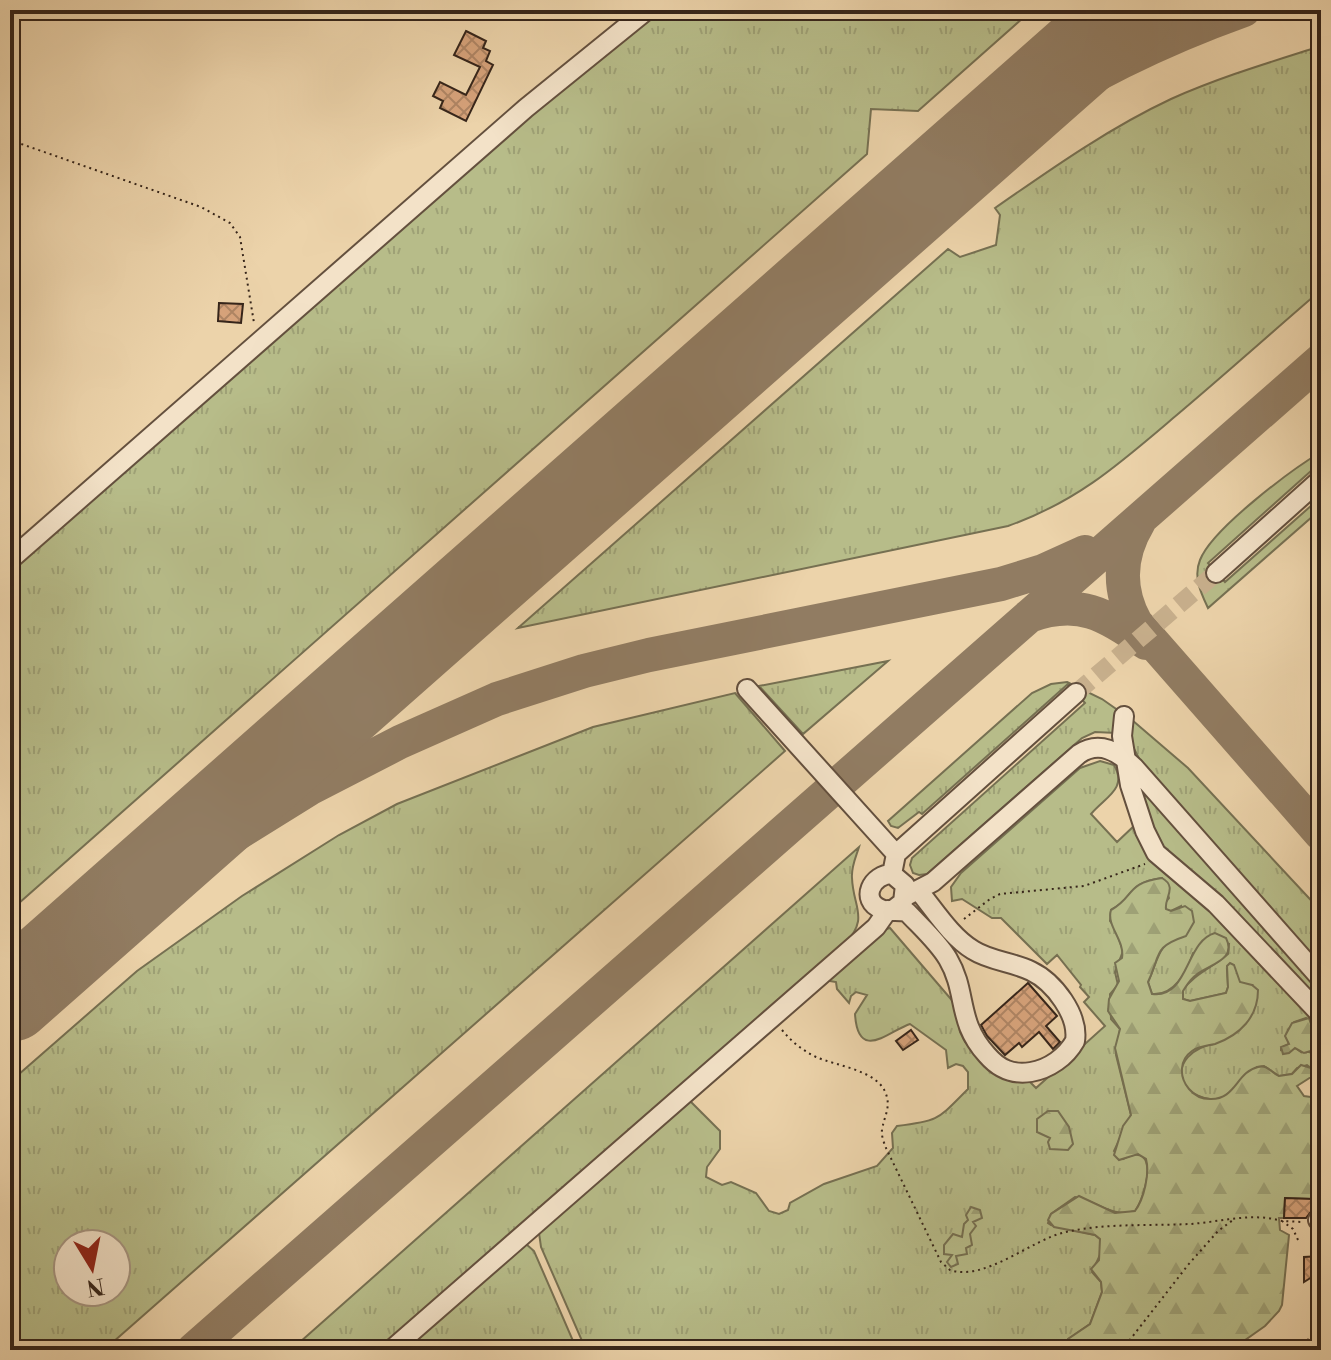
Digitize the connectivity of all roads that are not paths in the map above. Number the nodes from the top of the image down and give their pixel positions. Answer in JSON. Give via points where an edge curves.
{"nodes":[{"id":1,"x":647,"y":10,"type":"edge"},
{"id":2,"x":1321,"y":479,"type":"edge"},
{"id":3,"x":10,"y":560,"type":"edge"},
{"id":4,"x":1216,"y":573,"type":"tunnel mouth"},
{"id":5,"x":747,"y":689,"type":"dead end"},
{"id":6,"x":1076,"y":693,"type":"tunnel mouth"},
{"id":7,"x":1124,"y":716,"type":"dead end"},
{"id":8,"x":1125,"y":759,"type":"junction"},
{"id":9,"x":896,"y":854,"type":"junction"},
{"id":10,"x":892,"y":874,"type":"junction"},
{"id":11,"x":901,"y":902,"type":"junction"},
{"id":12,"x":1321,"y":979,"type":"edge"},
{"id":13,"x":1321,"y":1015,"type":"edge"},
{"id":14,"x":391,"y":1350,"type":"edge"}],
"edges":[{"from":1,"to":3,"type":"lane","via":[[526,108]]},
{"from":2,"to":4,"type":"lane"},
{"from":5,"to":9,"type":"lane"},
{"from":6,"to":9,"type":"lane"},
{"from":7,"to":8,"type":"lane"},
{"from":8,"to":11,"type":"lane","via":[[1104,748],[1084,750],[933,882]]},
{"from":8,"to":12,"type":"lane"},
{"from":8,"to":13,"type":"lane","via":[[1156,853],[1216,904]]},
{"from":9,"to":10,"type":"lane"},
{"from":10,"to":11,"type":"lane","via":[[905,885]]},
{"from":10,"to":11,"type":"lane","via":[[880,875],[871,884],[872,902],[882,909]]},
{"from":11,"to":11,"type":"lane","via":[[951,928],[976,952],[1042,977],[1068,1007],[1076,1026],[1075,1041],[1042,1069],[1025,1073],[997,1066],[968,1030],[947,957]]},
{"from":11,"to":14,"type":"lane"}]}
